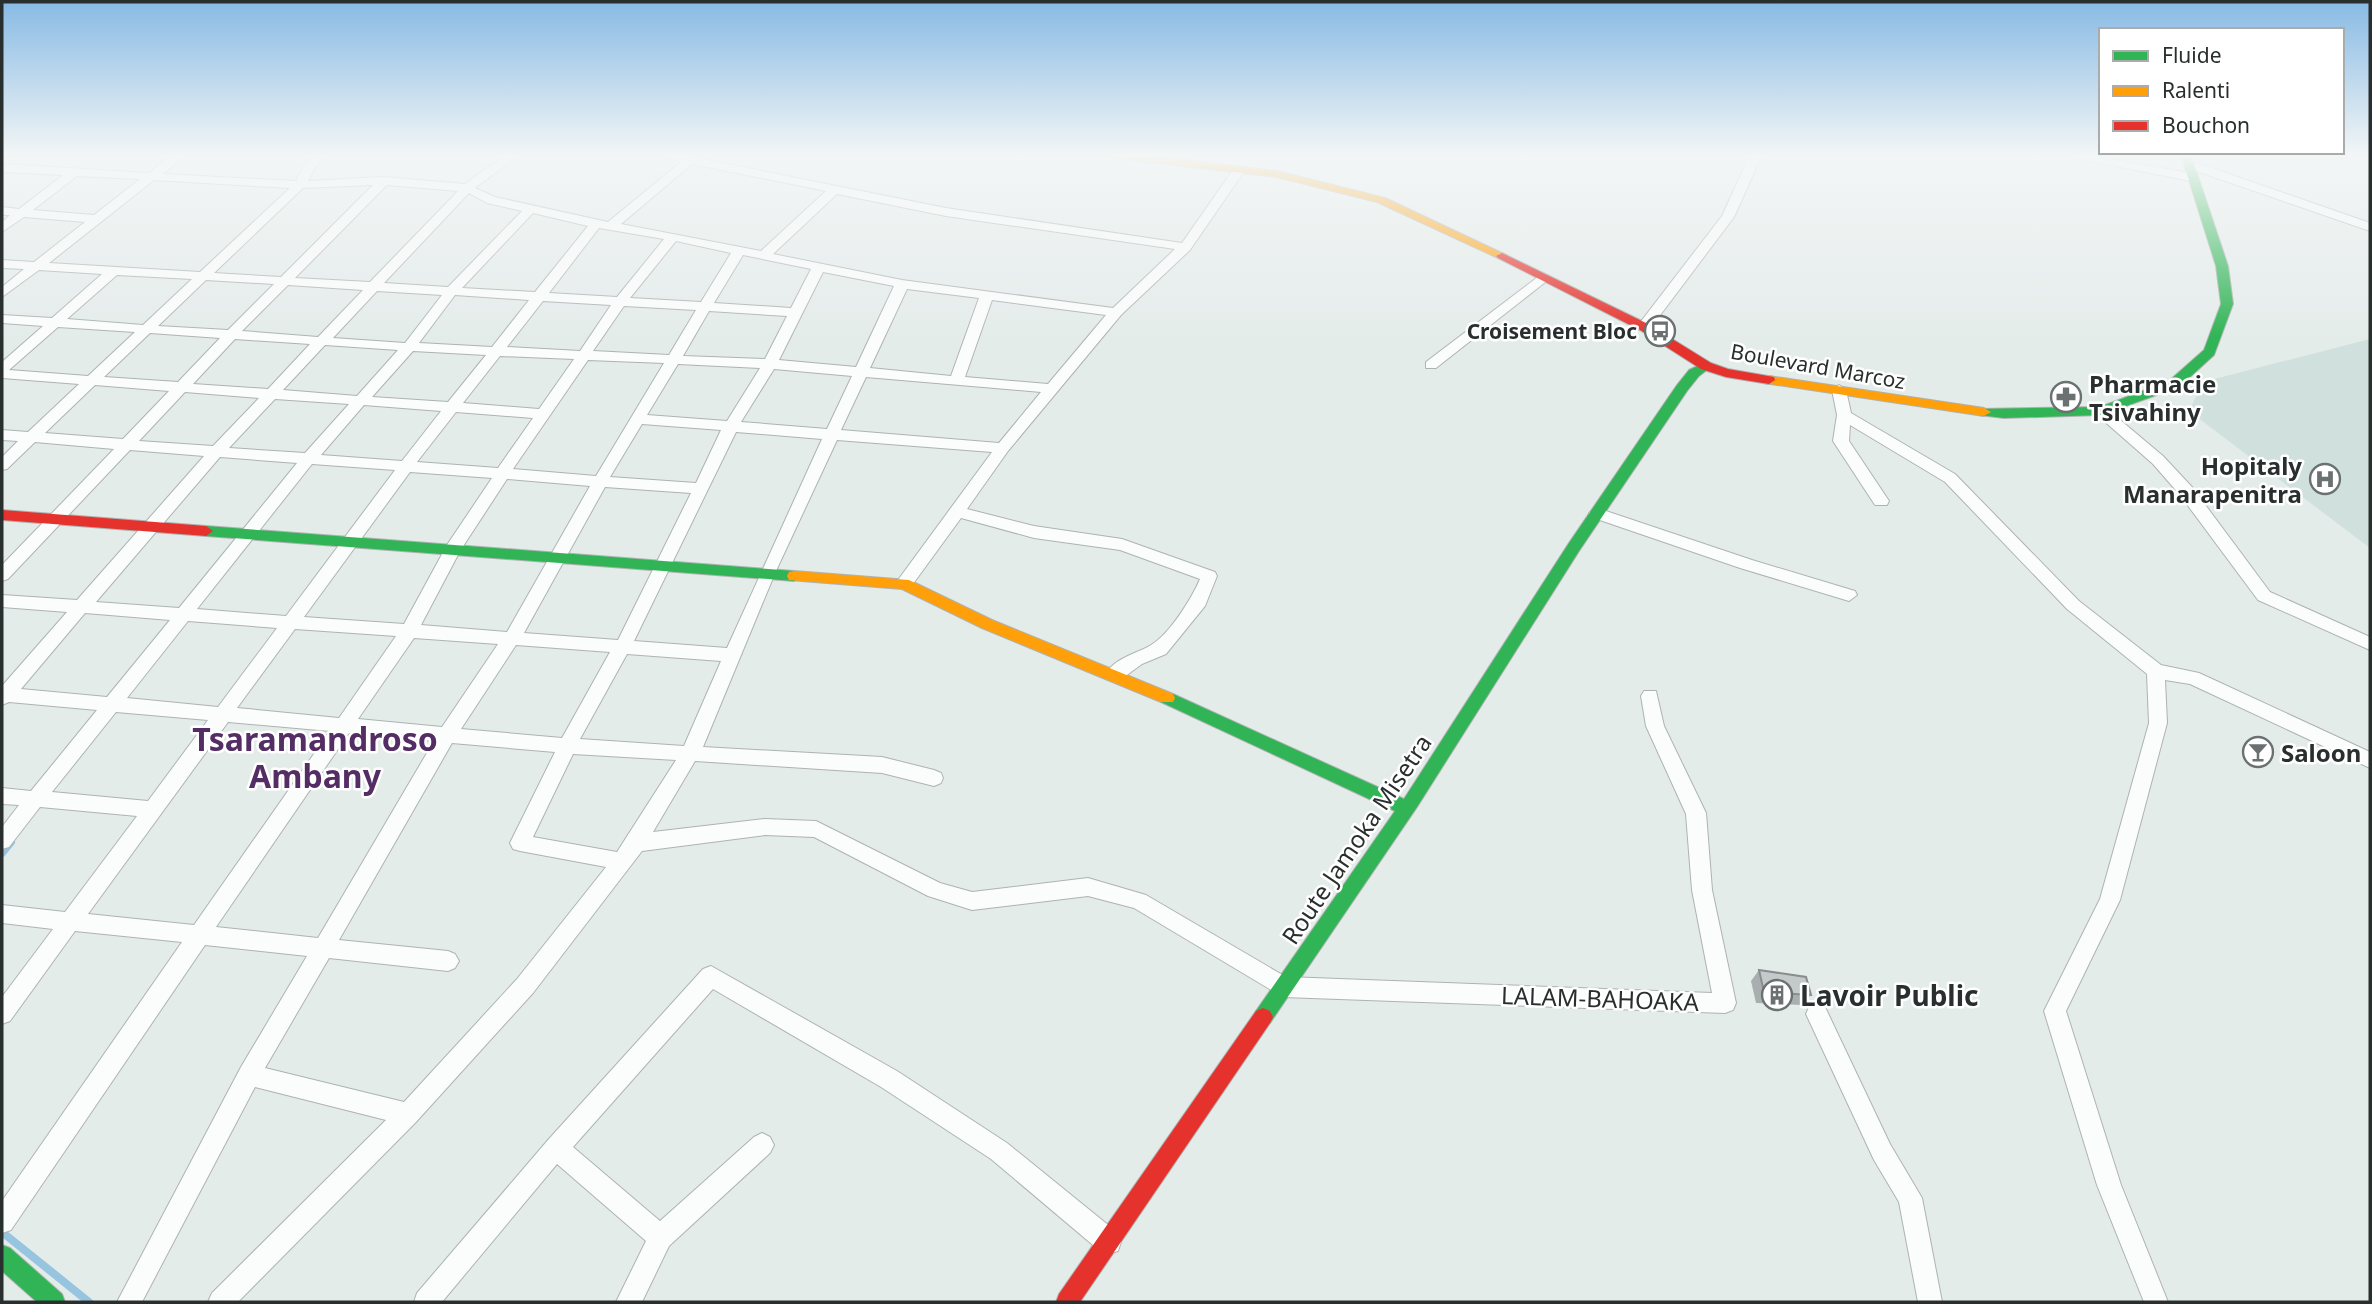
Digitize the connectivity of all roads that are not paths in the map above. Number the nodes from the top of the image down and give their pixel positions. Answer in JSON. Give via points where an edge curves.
{"nodes":[{"id":1,"x":17,"y":216,"type":"edge"},
{"id":2,"x":63,"y":216,"type":"edge"},
{"id":3,"x":100,"y":216,"type":"edge"},
{"id":4,"x":267,"y":216,"type":"edge"},
{"id":5,"x":349,"y":216,"type":"edge"},
{"id":6,"x":440,"y":216,"type":"edge"},
{"id":7,"x":523,"y":216,"type":"edge"},
{"id":8,"x":559,"y":216,"type":"edge"},
{"id":9,"x":616,"y":216,"type":"edge"},
{"id":10,"x":806,"y":216,"type":"edge"},
{"id":11,"x":972,"y":216,"type":"edge"},
{"id":12,"x":1207,"y":216,"type":"edge"},
{"id":13,"x":1415,"y":216,"type":"edge"},
{"id":14,"x":1729,"y":216,"type":"edge"},
{"id":15,"x":2205,"y":216,"type":"edge"},
{"id":16,"x":2337,"y":216,"type":"edge"},
{"id":17,"x":96,"y":219,"type":"junction"},
{"id":18,"x":603,"y":226,"type":"junction"},
{"id":19,"x":2370,"y":227,"type":"edge"},
{"id":20,"x":2,"y":228,"type":"edge"},
{"id":21,"x":673,"y":237,"type":"junction"},
{"id":22,"x":1185,"y":247,"type":"junction"},
{"id":23,"x":738,"y":252,"type":"junction"},
{"id":24,"x":762,"y":257,"type":"junction"},
{"id":25,"x":2,"y":264,"type":"edge"},
{"id":26,"x":34,"y":266,"type":"junction"},
{"id":27,"x":819,"y":267,"type":"junction"},
{"id":28,"x":116,"y":269,"type":"junction"},
{"id":29,"x":206,"y":274,"type":"junction"},
{"id":30,"x":1544,"y":277,"type":"junction"},
{"id":31,"x":285,"y":279,"type":"junction"},
{"id":32,"x":902,"y":284,"type":"junction"},
{"id":33,"x":373,"y":286,"type":"junction"},
{"id":34,"x":452,"y":291,"type":"junction"},
{"id":35,"x":2,"y":293,"type":"edge"},
{"id":36,"x":538,"y":295,"type":"junction"},
{"id":37,"x":986,"y":297,"type":"junction"},
{"id":38,"x":620,"y":302,"type":"junction"},
{"id":39,"x":706,"y":305,"type":"junction"},
{"id":40,"x":795,"y":312,"type":"junction"},
{"id":41,"x":1116,"y":312,"type":"junction"},
{"id":42,"x":2,"y":319,"type":"edge"},
{"id":43,"x":53,"y":323,"type":"junction"},
{"id":44,"x":1644,"y":327,"type":"junction"},
{"id":45,"x":144,"y":329,"type":"junction"},
{"id":46,"x":231,"y":335,"type":"junction"},
{"id":47,"x":322,"y":340,"type":"junction"},
{"id":48,"x":409,"y":347,"type":"junction"},
{"id":49,"x":496,"y":350,"type":"junction"},
{"id":50,"x":585,"y":355,"type":"junction"},
{"id":51,"x":673,"y":359,"type":"junction"},
{"id":52,"x":770,"y":364,"type":"junction"},
{"id":53,"x":1431,"y":365,"type":"dead end"},
{"id":54,"x":1706,"y":366,"type":"junction"},
{"id":55,"x":2,"y":371,"type":"edge"},
{"id":56,"x":862,"y":372,"type":"junction"},
{"id":57,"x":957,"y":379,"type":"junction"},
{"id":58,"x":89,"y":380,"type":"junction"},
{"id":59,"x":181,"y":387,"type":"junction"},
{"id":60,"x":1054,"y":389,"type":"junction"},
{"id":61,"x":1839,"y":390,"type":"junction"},
{"id":62,"x":271,"y":394,"type":"junction"},
{"id":63,"x":361,"y":401,"type":"junction"},
{"id":64,"x":452,"y":407,"type":"junction"},
{"id":65,"x":2101,"y":411,"type":"junction"},
{"id":66,"x":543,"y":414,"type":"junction"},
{"id":67,"x":1844,"y":415,"type":"junction"},
{"id":68,"x":637,"y":419,"type":"junction"},
{"id":69,"x":731,"y":426,"type":"junction"},
{"id":70,"x":831,"y":433,"type":"junction"},
{"id":71,"x":2,"y":435,"type":"edge"},
{"id":72,"x":29,"y":438,"type":"junction"},
{"id":73,"x":129,"y":445,"type":"junction"},
{"id":74,"x":1003,"y":448,"type":"junction"},
{"id":75,"x":216,"y":452,"type":"junction"},
{"id":76,"x":308,"y":459,"type":"junction"},
{"id":77,"x":2,"y":465,"type":"edge"},
{"id":78,"x":406,"y":466,"type":"junction"},
{"id":79,"x":503,"y":473,"type":"junction"},
{"id":80,"x":600,"y":481,"type":"junction"},
{"id":81,"x":702,"y":489,"type":"junction"},
{"id":82,"x":1881,"y":501,"type":"dead end"},
{"id":83,"x":956,"y":511,"type":"junction"},
{"id":84,"x":1597,"y":513,"type":"junction"},
{"id":85,"x":2,"y":515,"type":"edge"},
{"id":86,"x":57,"y":519,"type":"junction"},
{"id":87,"x":153,"y":526,"type":"junction"},
{"id":88,"x":248,"y":534,"type":"junction"},
{"id":89,"x":350,"y":542,"type":"junction"},
{"id":90,"x":453,"y":549,"type":"junction"},
{"id":91,"x":560,"y":558,"type":"junction"},
{"id":92,"x":663,"y":565,"type":"junction"},
{"id":93,"x":767,"y":573,"type":"junction"},
{"id":94,"x":2,"y":575,"type":"edge"},
{"id":95,"x":904,"y":584,"type":"junction"},
{"id":96,"x":1849,"y":595,"type":"dead end"},
{"id":97,"x":2,"y":601,"type":"edge"},
{"id":98,"x":80,"y":607,"type":"junction"},
{"id":99,"x":181,"y":615,"type":"junction"},
{"id":100,"x":292,"y":623,"type":"junction"},
{"id":101,"x":409,"y":632,"type":"junction"},
{"id":102,"x":514,"y":634,"type":"junction"},
{"id":103,"x":2370,"y":644,"type":"edge"},
{"id":104,"x":624,"y":647,"type":"junction"},
{"id":105,"x":734,"y":655,"type":"junction"},
{"id":106,"x":2156,"y":671,"type":"junction"},
{"id":107,"x":1114,"y":675,"type":"junction"},
{"id":108,"x":3,"y":696,"type":"edge"},
{"id":109,"x":1650,"y":696,"type":"dead end"},
{"id":110,"x":113,"y":705,"type":"junction"},
{"id":111,"x":223,"y":715,"type":"junction"},
{"id":112,"x":345,"y":726,"type":"junction"},
{"id":113,"x":447,"y":735,"type":"junction"},
{"id":114,"x":567,"y":746,"type":"junction"},
{"id":115,"x":691,"y":752,"type":"junction"},
{"id":116,"x":2370,"y":760,"type":"edge"},
{"id":117,"x":934,"y":778,"type":"dead end"},
{"id":118,"x":2,"y":796,"type":"edge"},
{"id":119,"x":38,"y":799,"type":"junction"},
{"id":120,"x":1405,"y":807,"type":"junction"},
{"id":121,"x":153,"y":809,"type":"junction"},
{"id":122,"x":2,"y":841,"type":"edge"},
{"id":123,"x":636,"y":843,"type":"junction"},
{"id":124,"x":621,"y":861,"type":"junction"},
{"id":125,"x":2,"y":914,"type":"edge"},
{"id":126,"x":71,"y":921,"type":"junction"},
{"id":127,"x":201,"y":935,"type":"junction"},
{"id":128,"x":323,"y":947,"type":"junction"},
{"id":129,"x":449,"y":961,"type":"dead end"},
{"id":130,"x":1283,"y":987,"type":"junction"},
{"id":131,"x":2,"y":1014,"type":"edge"},
{"id":132,"x":1817,"y":1014,"type":"dead end"},
{"id":133,"x":249,"y":1075,"type":"junction"},
{"id":134,"x":408,"y":1114,"type":"junction"},
{"id":135,"x":762,"y":1145,"type":"dead end"},
{"id":136,"x":556,"y":1148,"type":"junction"},
{"id":137,"x":2,"y":1222,"type":"edge"},
{"id":138,"x":660,"y":1237,"type":"junction"},
{"id":139,"x":1109,"y":1242,"type":"junction"},
{"id":140,"x":2,"y":1256,"type":"edge"},
{"id":141,"x":54,"y":1302,"type":"edge"},
{"id":142,"x":129,"y":1302,"type":"edge"},
{"id":143,"x":221,"y":1302,"type":"edge"},
{"id":144,"x":426,"y":1302,"type":"edge"},
{"id":145,"x":629,"y":1302,"type":"edge"},
{"id":146,"x":1067,"y":1302,"type":"edge"},
{"id":147,"x":1930,"y":1302,"type":"edge"},
{"id":148,"x":2156,"y":1302,"type":"edge"}],
"edges":[{"from":1,"to":20,"type":"street"},
{"from":2,"to":17,"type":"street"},
{"from":3,"to":17,"type":"street"},
{"from":4,"to":29,"type":"street"},
{"from":5,"to":31,"type":"street"},
{"from":6,"to":33,"type":"street"},
{"from":7,"to":34,"type":"street"},
{"from":8,"to":18,"type":"street"},
{"from":9,"to":18,"type":"street"},
{"from":10,"to":24,"type":"street"},
{"from":11,"to":22,"type":"street"},
{"from":12,"to":22,"type":"street"},
{"from":13,"to":30,"type":"street","name":"Boulevard Marcoz"},
{"from":14,"to":44,"type":"street"},
{"from":15,"to":65,"type":"street","name":"Boulevard Marcoz","via":[[2222,266],[2227,300],[2210,352],[2174,384]]},
{"from":16,"to":19,"type":"street"},
{"from":17,"to":26,"type":"street"},
{"from":18,"to":21,"type":"street"},
{"from":18,"to":36,"type":"street"},
{"from":21,"to":23,"type":"street"},
{"from":21,"to":38,"type":"street"},
{"from":22,"to":41,"type":"street"},
{"from":23,"to":24,"type":"street"},
{"from":23,"to":39,"type":"street"},
{"from":24,"to":27,"type":"street"},
{"from":25,"to":26,"type":"street"},
{"from":26,"to":28,"type":"street"},
{"from":26,"to":35,"type":"street"},
{"from":27,"to":32,"type":"street"},
{"from":27,"to":40,"type":"street"},
{"from":28,"to":29,"type":"street"},
{"from":28,"to":43,"type":"street"},
{"from":29,"to":31,"type":"street"},
{"from":29,"to":45,"type":"street"},
{"from":30,"to":44,"type":"street","name":"Boulevard Marcoz"},
{"from":30,"to":53,"type":"street"},
{"from":31,"to":33,"type":"street"},
{"from":31,"to":46,"type":"street"},
{"from":32,"to":37,"type":"street"},
{"from":32,"to":56,"type":"street"},
{"from":33,"to":34,"type":"street"},
{"from":33,"to":47,"type":"street"},
{"from":34,"to":36,"type":"street"},
{"from":34,"to":48,"type":"street"},
{"from":36,"to":38,"type":"street"},
{"from":36,"to":49,"type":"street"},
{"from":37,"to":41,"type":"street"},
{"from":37,"to":57,"type":"street"},
{"from":38,"to":39,"type":"street"},
{"from":38,"to":50,"type":"street"},
{"from":39,"to":40,"type":"street"},
{"from":39,"to":51,"type":"street"},
{"from":40,"to":52,"type":"street"},
{"from":41,"to":60,"type":"street"},
{"from":42,"to":43,"type":"street"},
{"from":43,"to":45,"type":"street"},
{"from":43,"to":55,"type":"street"},
{"from":44,"to":54,"type":"street","name":"Boulevard Marcoz"},
{"from":45,"to":46,"type":"street"},
{"from":45,"to":58,"type":"street"},
{"from":46,"to":47,"type":"street"},
{"from":46,"to":59,"type":"street"},
{"from":47,"to":48,"type":"street"},
{"from":47,"to":62,"type":"street"},
{"from":48,"to":49,"type":"street"},
{"from":48,"to":63,"type":"street"},
{"from":49,"to":50,"type":"street"},
{"from":49,"to":64,"type":"street"},
{"from":50,"to":51,"type":"street"},
{"from":50,"to":66,"type":"street"},
{"from":51,"to":52,"type":"street"},
{"from":51,"to":68,"type":"street"},
{"from":52,"to":56,"type":"street"},
{"from":52,"to":69,"type":"street"},
{"from":54,"to":61,"type":"street","name":"Boulevard Marcoz","via":[[1748,378]]},
{"from":54,"to":84,"type":"street","name":"Route Jamoka Misetra","via":[[1694,373],[1676,396]]},
{"from":55,"to":58,"type":"street"},
{"from":56,"to":57,"type":"street"},
{"from":56,"to":70,"type":"street"},
{"from":57,"to":60,"type":"street"},
{"from":58,"to":59,"type":"street"},
{"from":58,"to":72,"type":"street"},
{"from":59,"to":62,"type":"street"},
{"from":59,"to":73,"type":"street"},
{"from":60,"to":74,"type":"street"},
{"from":61,"to":65,"type":"street","name":"Boulevard Marcoz","via":[[2004,414]]},
{"from":61,"to":67,"type":"street"},
{"from":62,"to":63,"type":"street"},
{"from":62,"to":75,"type":"street"},
{"from":63,"to":64,"type":"street"},
{"from":63,"to":76,"type":"street"},
{"from":64,"to":66,"type":"street"},
{"from":64,"to":78,"type":"street"},
{"from":65,"to":103,"type":"street","via":[[2186,491],[2264,596]]},
{"from":66,"to":79,"type":"street"},
{"from":67,"to":82,"type":"street","via":[[1841,441]]},
{"from":67,"to":106,"type":"street","via":[[1950,478],[2073,604]]},
{"from":68,"to":69,"type":"street"},
{"from":68,"to":80,"type":"street"},
{"from":69,"to":70,"type":"street"},
{"from":69,"to":81,"type":"street"},
{"from":70,"to":74,"type":"street"},
{"from":70,"to":93,"type":"street"},
{"from":71,"to":72,"type":"street"},
{"from":72,"to":73,"type":"street"},
{"from":72,"to":77,"type":"street"},
{"from":73,"to":75,"type":"street"},
{"from":73,"to":86,"type":"street"},
{"from":74,"to":83,"type":"street"},
{"from":75,"to":76,"type":"street"},
{"from":75,"to":87,"type":"street"},
{"from":76,"to":78,"type":"street"},
{"from":76,"to":88,"type":"street"},
{"from":78,"to":79,"type":"street"},
{"from":78,"to":89,"type":"street"},
{"from":79,"to":80,"type":"street"},
{"from":79,"to":90,"type":"street"},
{"from":80,"to":81,"type":"street"},
{"from":80,"to":91,"type":"street"},
{"from":81,"to":92,"type":"street"},
{"from":83,"to":95,"type":"street"},
{"from":83,"to":107,"type":"street","via":[[1034,532],[1122,545],[1209,576],[1199,602],[1160,649]]},
{"from":84,"to":96,"type":"street"},
{"from":84,"to":120,"type":"street","name":"Route Jamoka Misetra"},
{"from":85,"to":86,"type":"street"},
{"from":86,"to":87,"type":"street"},
{"from":86,"to":94,"type":"street"},
{"from":87,"to":88,"type":"street"},
{"from":87,"to":98,"type":"street"},
{"from":88,"to":89,"type":"street"},
{"from":88,"to":99,"type":"street"},
{"from":89,"to":90,"type":"street"},
{"from":89,"to":100,"type":"street"},
{"from":90,"to":91,"type":"street"},
{"from":90,"to":101,"type":"street"},
{"from":91,"to":92,"type":"street"},
{"from":91,"to":102,"type":"street"},
{"from":92,"to":93,"type":"street"},
{"from":92,"to":104,"type":"street"},
{"from":93,"to":95,"type":"street"},
{"from":93,"to":105,"type":"street"},
{"from":95,"to":107,"type":"street","via":[[987,624]]},
{"from":97,"to":98,"type":"street"},
{"from":98,"to":99,"type":"street"},
{"from":98,"to":108,"type":"street"},
{"from":99,"to":100,"type":"street"},
{"from":99,"to":110,"type":"street"},
{"from":100,"to":101,"type":"street"},
{"from":100,"to":111,"type":"street"},
{"from":101,"to":102,"type":"street"},
{"from":101,"to":112,"type":"street"},
{"from":102,"to":104,"type":"street"},
{"from":102,"to":113,"type":"street"},
{"from":104,"to":105,"type":"street"},
{"from":104,"to":114,"type":"street"},
{"from":105,"to":115,"type":"street"},
{"from":106,"to":116,"type":"street","via":[[2193,678]]},
{"from":106,"to":148,"type":"street","via":[[2158,723],[2110,900],[2055,1012],[2109,1185]]},
{"from":107,"to":120,"type":"street"},
{"from":108,"to":110,"type":"street"},
{"from":109,"to":130,"type":"street","name":"LALAM-BAHOAKA","via":[[1655,726],[1696,813],[1702,890],[1725,1003]]},
{"from":110,"to":111,"type":"street"},
{"from":110,"to":119,"type":"street"},
{"from":111,"to":112,"type":"street"},
{"from":111,"to":121,"type":"street"},
{"from":112,"to":113,"type":"street"},
{"from":112,"to":127,"type":"street"},
{"from":113,"to":114,"type":"street"},
{"from":113,"to":128,"type":"street"},
{"from":114,"to":115,"type":"street"},
{"from":114,"to":124,"type":"street","via":[[520,843]]},
{"from":115,"to":117,"type":"street","via":[[882,765]]},
{"from":115,"to":123,"type":"street"},
{"from":118,"to":119,"type":"street"},
{"from":119,"to":121,"type":"street"},
{"from":119,"to":122,"type":"street"},
{"from":120,"to":130,"type":"street","name":"Route Jamoka Misetra"},
{"from":121,"to":126,"type":"street"},
{"from":123,"to":124,"type":"street"},
{"from":123,"to":130,"type":"street","via":[[765,827],[816,829],[935,890],[972,901],[1088,887],[1139,901]]},
{"from":124,"to":134,"type":"street","via":[[525,986]]},
{"from":125,"to":126,"type":"street"},
{"from":126,"to":127,"type":"street"},
{"from":126,"to":131,"type":"street"},
{"from":127,"to":128,"type":"street"},
{"from":127,"to":137,"type":"street"},
{"from":128,"to":129,"type":"street"},
{"from":128,"to":133,"type":"street"},
{"from":130,"to":139,"type":"street","name":"Route Jamoka Misetra"},
{"from":132,"to":147,"type":"street","via":[[1882,1152],[1910,1198]]},
{"from":133,"to":134,"type":"street"},
{"from":133,"to":142,"type":"street"},
{"from":134,"to":143,"type":"street"},
{"from":135,"to":138,"type":"street"},
{"from":136,"to":138,"type":"street"},
{"from":136,"to":139,"type":"street","via":[[711,976],[889,1079],[999,1151]]},
{"from":136,"to":144,"type":"street"},
{"from":138,"to":145,"type":"street"},
{"from":139,"to":146,"type":"street","name":"Route Jamoka Misetra"},
{"from":140,"to":141,"type":"street"}]}
